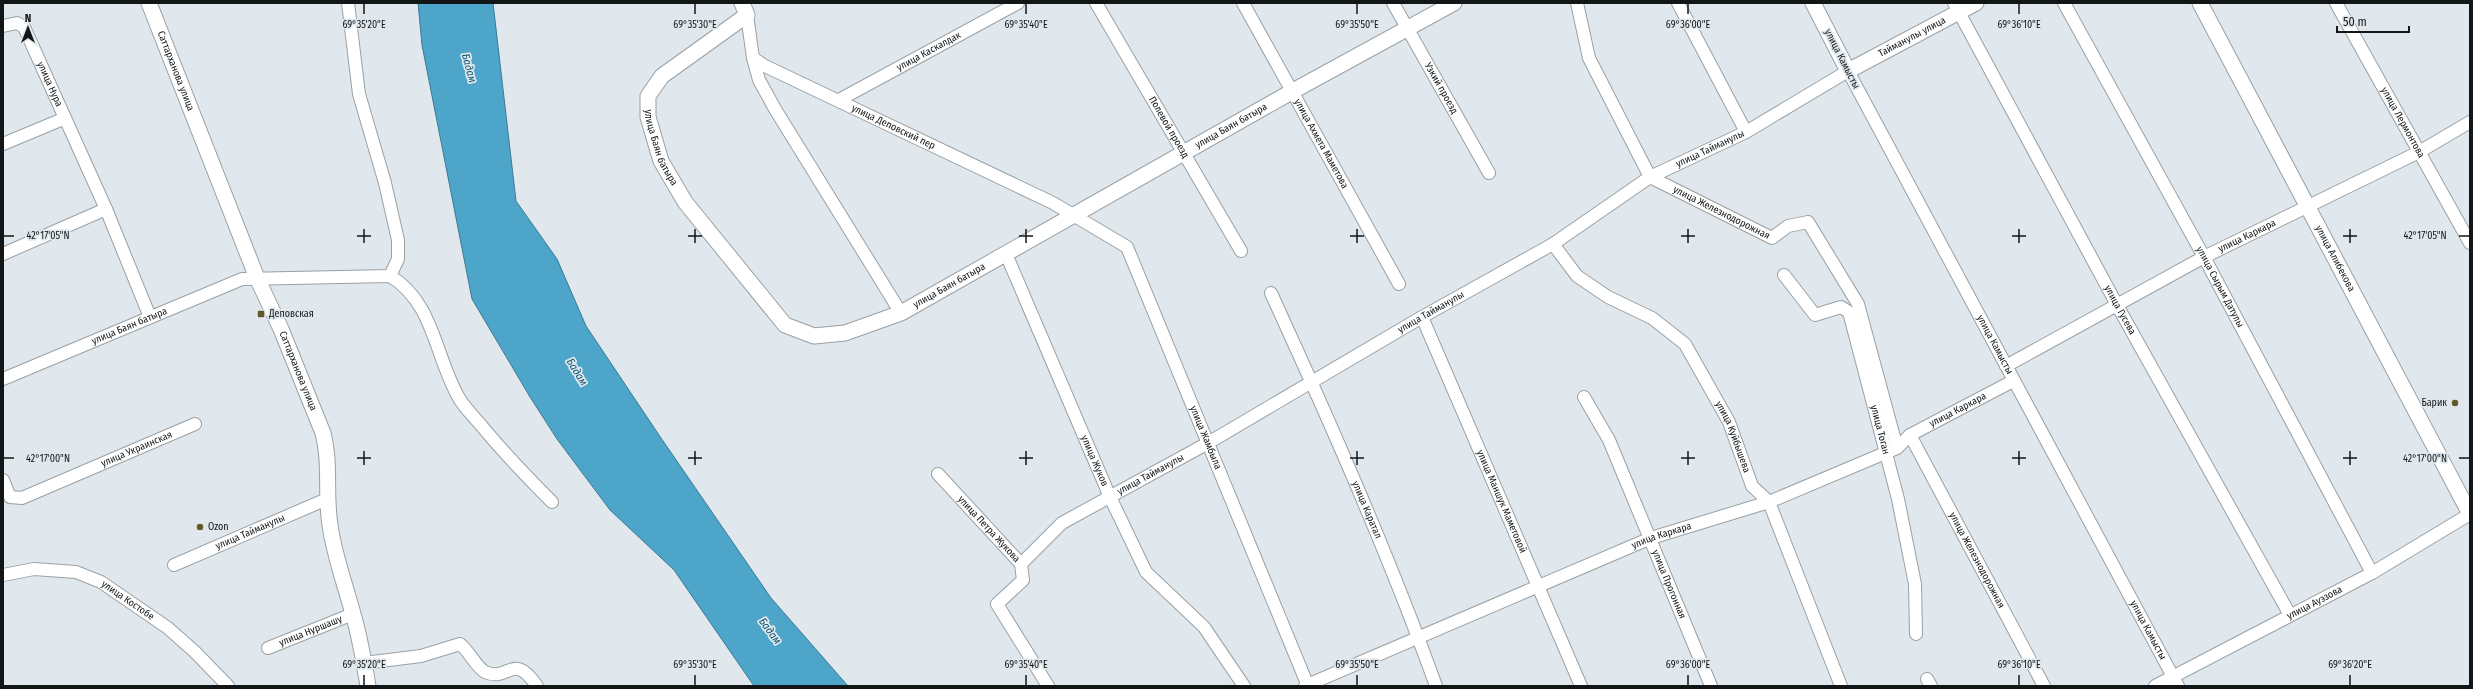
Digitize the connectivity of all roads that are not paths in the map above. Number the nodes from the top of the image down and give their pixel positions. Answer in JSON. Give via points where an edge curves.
{"nodes":[{"id":1,"x":149,"y":3,"type":"edge"},
{"id":2,"x":348,"y":3,"type":"edge"},
{"id":3,"x":1018,"y":3,"type":"edge"},
{"id":4,"x":1096,"y":3,"type":"edge"},
{"id":5,"x":1243,"y":3,"type":"edge"},
{"id":6,"x":1393,"y":3,"type":"edge"},
{"id":7,"x":1454,"y":3,"type":"edge"},
{"id":8,"x":1577,"y":3,"type":"edge"},
{"id":9,"x":1678,"y":3,"type":"edge"},
{"id":10,"x":1813,"y":3,"type":"edge"},
{"id":11,"x":1976,"y":3,"type":"edge"},
{"id":12,"x":2064,"y":3,"type":"edge"},
{"id":13,"x":2200,"y":3,"type":"edge"},
{"id":14,"x":2336,"y":3,"type":"edge"},
{"id":15,"x":1956,"y":8,"type":"edge"},
{"id":16,"x":745,"y":9,"type":"edge"},
{"id":17,"x":3,"y":26,"type":"edge"},
{"id":18,"x":1408,"y":29,"type":"junction"},
{"id":19,"x":753,"y":58,"type":"junction"},
{"id":20,"x":1848,"y":71,"type":"junction"},
{"id":21,"x":1293,"y":91,"type":"junction"},
{"id":22,"x":839,"y":100,"type":"junction"},
{"id":23,"x":63,"y":119,"type":"junction"},
{"id":24,"x":2470,"y":122,"type":"edge"},
{"id":25,"x":1746,"y":132,"type":"junction"},
{"id":26,"x":3,"y":144,"type":"edge"},
{"id":27,"x":2420,"y":152,"type":"junction"},
{"id":28,"x":1184,"y":153,"type":"junction"},
{"id":29,"x":1489,"y":172,"type":"dead end"},
{"id":30,"x":1650,"y":178,"type":"junction"},
{"id":31,"x":2306,"y":205,"type":"junction"},
{"id":32,"x":106,"y":209,"type":"junction"},
{"id":33,"x":1072,"y":215,"type":"junction"},
{"id":34,"x":2470,"y":243,"type":"edge"},
{"id":35,"x":1553,"y":244,"type":"junction"},
{"id":36,"x":1241,"y":252,"type":"dead end"},
{"id":37,"x":3,"y":254,"type":"edge"},
{"id":38,"x":1006,"y":254,"type":"junction"},
{"id":39,"x":2204,"y":257,"type":"junction"},
{"id":40,"x":1784,"y":275,"type":"dead end"},
{"id":41,"x":390,"y":276,"type":"junction"},
{"id":42,"x":257,"y":278,"type":"junction"},
{"id":43,"x":1399,"y":284,"type":"dead end"},
{"id":44,"x":1271,"y":293,"type":"dead end"},
{"id":45,"x":2117,"y":305,"type":"junction"},
{"id":46,"x":901,"y":313,"type":"junction"},
{"id":47,"x":150,"y":317,"type":"junction"},
{"id":48,"x":1422,"y":317,"type":"junction"},
{"id":49,"x":2006,"y":366,"type":"junction"},
{"id":50,"x":3,"y":379,"type":"edge"},
{"id":51,"x":1312,"y":382,"type":"junction"},
{"id":52,"x":2014,"y":382,"type":"junction"},
{"id":53,"x":1584,"y":397,"type":"dead end"},
{"id":54,"x":195,"y":424,"type":"dead end"},
{"id":55,"x":1910,"y":435,"type":"junction"},
{"id":56,"x":1208,"y":443,"type":"junction"},
{"id":57,"x":1897,"y":448,"type":"junction"},
{"id":58,"x":1886,"y":453,"type":"junction"},
{"id":59,"x":938,"y":474,"type":"dead end"},
{"id":60,"x":3,"y":480,"type":"edge"},
{"id":61,"x":1110,"y":497,"type":"junction"},
{"id":62,"x":327,"y":499,"type":"junction"},
{"id":63,"x":552,"y":502,"type":"dead end"},
{"id":64,"x":1769,"y":502,"type":"junction"},
{"id":65,"x":2470,"y":514,"type":"edge"},
{"id":66,"x":1651,"y":538,"type":"junction"},
{"id":67,"x":1022,"y":564,"type":"junction"},
{"id":68,"x":174,"y":565,"type":"dead end"},
{"id":69,"x":2372,"y":573,"type":"junction"},
{"id":70,"x":3,"y":575,"type":"edge"},
{"id":71,"x":1538,"y":587,"type":"junction"},
{"id":72,"x":353,"y":614,"type":"junction"},
{"id":73,"x":2290,"y":615,"type":"junction"},
{"id":74,"x":1916,"y":634,"type":"dead end"},
{"id":75,"x":1419,"y":638,"type":"junction"},
{"id":76,"x":268,"y":648,"type":"dead end"},
{"id":77,"x":364,"y":663,"type":"junction"},
{"id":78,"x":2176,"y":681,"type":"edge"},
{"id":79,"x":228,"y":686,"type":"edge"},
{"id":80,"x":368,"y":686,"type":"edge"},
{"id":81,"x":537,"y":686,"type":"edge"},
{"id":82,"x":1048,"y":686,"type":"edge"},
{"id":83,"x":1244,"y":686,"type":"edge"},
{"id":84,"x":1307,"y":686,"type":"edge"},
{"id":85,"x":1436,"y":686,"type":"edge"},
{"id":86,"x":1581,"y":686,"type":"edge"},
{"id":87,"x":1711,"y":686,"type":"edge"},
{"id":88,"x":1841,"y":686,"type":"edge"},
{"id":89,"x":2044,"y":686,"type":"edge"},
{"id":90,"x":2155,"y":686,"type":"edge"}],
"edges":[{"from":1,"to":42,"type":"street","name":"Саттарханова улица"},
{"from":2,"to":41,"type":"street","via":[[359,94],[385,183],[398,240],[398,259]]},
{"from":3,"to":22,"type":"street","name":"улица Каскалдак"},
{"from":4,"to":28,"type":"street","name":"Полевой проезд"},
{"from":5,"to":21,"type":"street","name":"улица Ахмета Маметова"},
{"from":6,"to":18,"type":"street","name":"Узкий проезд"},
{"from":7,"to":18,"type":"street","name":"улица Баян батыра"},
{"from":8,"to":30,"type":"street","via":[[1589,58]]},
{"from":9,"to":25,"type":"street"},
{"from":10,"to":20,"type":"street","name":"улица Камысты"},
{"from":11,"to":15,"type":"street","name":"Тайманулы улица"},
{"from":12,"to":39,"type":"street","name":"улица Сырым Датулы"},
{"from":13,"to":31,"type":"street","name":"улица Алибекова"},
{"from":14,"to":27,"type":"street","name":"улица Лермонтова"},
{"from":15,"to":20,"type":"street","name":"Тайманулы улица"},
{"from":15,"to":45,"type":"street","name":"улица Гусева"},
{"from":16,"to":19,"type":"street"},
{"from":16,"to":46,"type":"street","name":"улица Баян батыра","via":[[662,76],[648,96],[648,116],[661,161],[685,202],[785,325],[814,336],[845,333]]},
{"from":17,"to":23,"type":"street","name":"улица Нура","via":[[17,23],[24,27]]},
{"from":18,"to":21,"type":"street","name":"улица Баян батыра"},
{"from":18,"to":29,"type":"street","name":"Узкий проезд"},
{"from":19,"to":22,"type":"street","name":"улица Деповский пер"},
{"from":19,"to":46,"type":"street","via":[[759,80],[775,109]]},
{"from":20,"to":25,"type":"street","name":"улица Тайманулы"},
{"from":20,"to":49,"type":"street","name":"улица Камысты"},
{"from":21,"to":28,"type":"street","name":"улица Баян батыра"},
{"from":21,"to":43,"type":"street","name":"улица Ахмета Маметова"},
{"from":22,"to":33,"type":"street","name":"улица Деповский пер","via":[[1053,203]]},
{"from":23,"to":26,"type":"street","name":"улица Нура"},
{"from":23,"to":32,"type":"street","name":"улица Нура"},
{"from":24,"to":27,"type":"street","name":"улица Каркара"},
{"from":25,"to":30,"type":"street","name":"улица Тайманулы"},
{"from":27,"to":31,"type":"street","name":"улица Каркара"},
{"from":27,"to":34,"type":"street","name":"улица Лермонтова"},
{"from":28,"to":33,"type":"street","name":"улица Баян батыра"},
{"from":28,"to":36,"type":"street","name":"Полевой проезд"},
{"from":30,"to":35,"type":"street","name":"улица Тайманулы"},
{"from":30,"to":57,"type":"street","name":"улица Железнодорожная","via":[[1772,238],[1788,226],[1808,222],[1858,304]]},
{"from":31,"to":39,"type":"street","name":"улица Каркара"},
{"from":31,"to":65,"type":"street","name":"улица Алибекова"},
{"from":32,"to":37,"type":"street"},
{"from":32,"to":47,"type":"street","name":"улица Нура"},
{"from":33,"to":38,"type":"street","name":"улица Баян батыра"},
{"from":33,"to":56,"type":"street","name":"улица Жамбыла","via":[[1127,247]]},
{"from":35,"to":48,"type":"street","name":"улица Тайманулы"},
{"from":35,"to":64,"type":"street","name":"улица Куйбышева","via":[[1577,276],[1608,297],[1652,318],[1685,344],[1729,422],[1752,486]]},
{"from":38,"to":46,"type":"street","name":"улица Баян батыра"},
{"from":38,"to":61,"type":"street","name":"улица Жуков"},
{"from":39,"to":45,"type":"street","name":"улица Каркара"},
{"from":39,"to":69,"type":"street","name":"улица Сырым Датулы"},
{"from":40,"to":58,"type":"street","name":"улица Тоган","via":[[1815,314],[1841,307],[1849,312]]},
{"from":41,"to":42,"type":"street","name":"улица Баян батыра"},
{"from":41,"to":63,"type":"street","via":[[415,297],[432,331],[459,398],[508,458]]},
{"from":42,"to":47,"type":"street","name":"улица Баян батыра","via":[[242,279]]},
{"from":42,"to":62,"type":"street","name":"Саттарханова улица","via":[[323,433],[328,464]]},
{"from":44,"to":51,"type":"street","name":"улица Каратал"},
{"from":45,"to":49,"type":"street","name":"улица Каркара"},
{"from":45,"to":73,"type":"street","name":"улица Гусева"},
{"from":47,"to":50,"type":"street","name":"улица Баян батыра"},
{"from":48,"to":51,"type":"street","name":"улица Тайманулы"},
{"from":48,"to":71,"type":"street","name":"улица Маншук Маметовой"},
{"from":49,"to":52,"type":"street","name":"улица Камысты"},
{"from":51,"to":56,"type":"street","name":"улица Тайманулы"},
{"from":51,"to":75,"type":"street","name":"улица Каратал"},
{"from":52,"to":55,"type":"street","name":"улица Каркара"},
{"from":52,"to":78,"type":"street","name":"улица Камысты"},
{"from":53,"to":66,"type":"street","name":"улица Прогонная","via":[[1609,440]]},
{"from":54,"to":60,"type":"street","name":"улица Украинская","via":[[22,498],[10,497]]},
{"from":55,"to":57,"type":"street","name":"улица Каркара"},
{"from":55,"to":89,"type":"street","name":"улица Железнодорожная"},
{"from":56,"to":61,"type":"street","name":"улица Тайманулы"},
{"from":56,"to":84,"type":"street","name":"улица Жамбыла"},
{"from":57,"to":58,"type":"street","name":"улица Каркара"},
{"from":58,"to":64,"type":"street","name":"улица Каркара"},
{"from":58,"to":74,"type":"street","name":"улица Тоган","via":[[1915,584]]},
{"from":59,"to":67,"type":"street","name":"улица Петра Жукова"},
{"from":61,"to":67,"type":"street","name":"улица Тайманулы","via":[[1062,523]]},
{"from":61,"to":83,"type":"street","name":"улица Жуков","via":[[1146,572],[1204,628]]},
{"from":62,"to":68,"type":"street","name":"улица Тайманулы"},
{"from":62,"to":72,"type":"street","name":"Саттарханова улица","via":[[337,561]]},
{"from":64,"to":66,"type":"street","name":"улица Каркара"},
{"from":64,"to":88,"type":"street","name":"улица Куйбышева"},
{"from":65,"to":69,"type":"street","name":"улица Ауэзова"},
{"from":66,"to":71,"type":"street","name":"улица Каркара"},
{"from":66,"to":87,"type":"street","name":"улица Прогонная"},
{"from":67,"to":82,"type":"street","name":"улица Петра Жукова","via":[[1024,580],[997,604]]},
{"from":69,"to":73,"type":"street","name":"улица Ауэзова"},
{"from":70,"to":79,"type":"street","name":"улица Костобе","via":[[34,569],[76,572],[101,582],[168,628]]},
{"from":71,"to":75,"type":"street","name":"улица Каркара"},
{"from":71,"to":86,"type":"street","name":"улица Маншук Маметовой"},
{"from":72,"to":76,"type":"street","name":"улица Нуршашу"},
{"from":72,"to":77,"type":"street","name":"Саттарханова улица"},
{"from":73,"to":78,"type":"street","name":"улица Ауэзова"},
{"from":75,"to":84,"type":"street","name":"улица Каркара"},
{"from":75,"to":85,"type":"street","name":"улица Каратал"},
{"from":77,"to":80,"type":"street","name":"Саттарханова улица"},
{"from":77,"to":81,"type":"street","via":[[421,656],[460,644],[484,671],[490,674],[522,669]]},
{"from":78,"to":90,"type":"street","name":"улица Ауэзова"}]}
